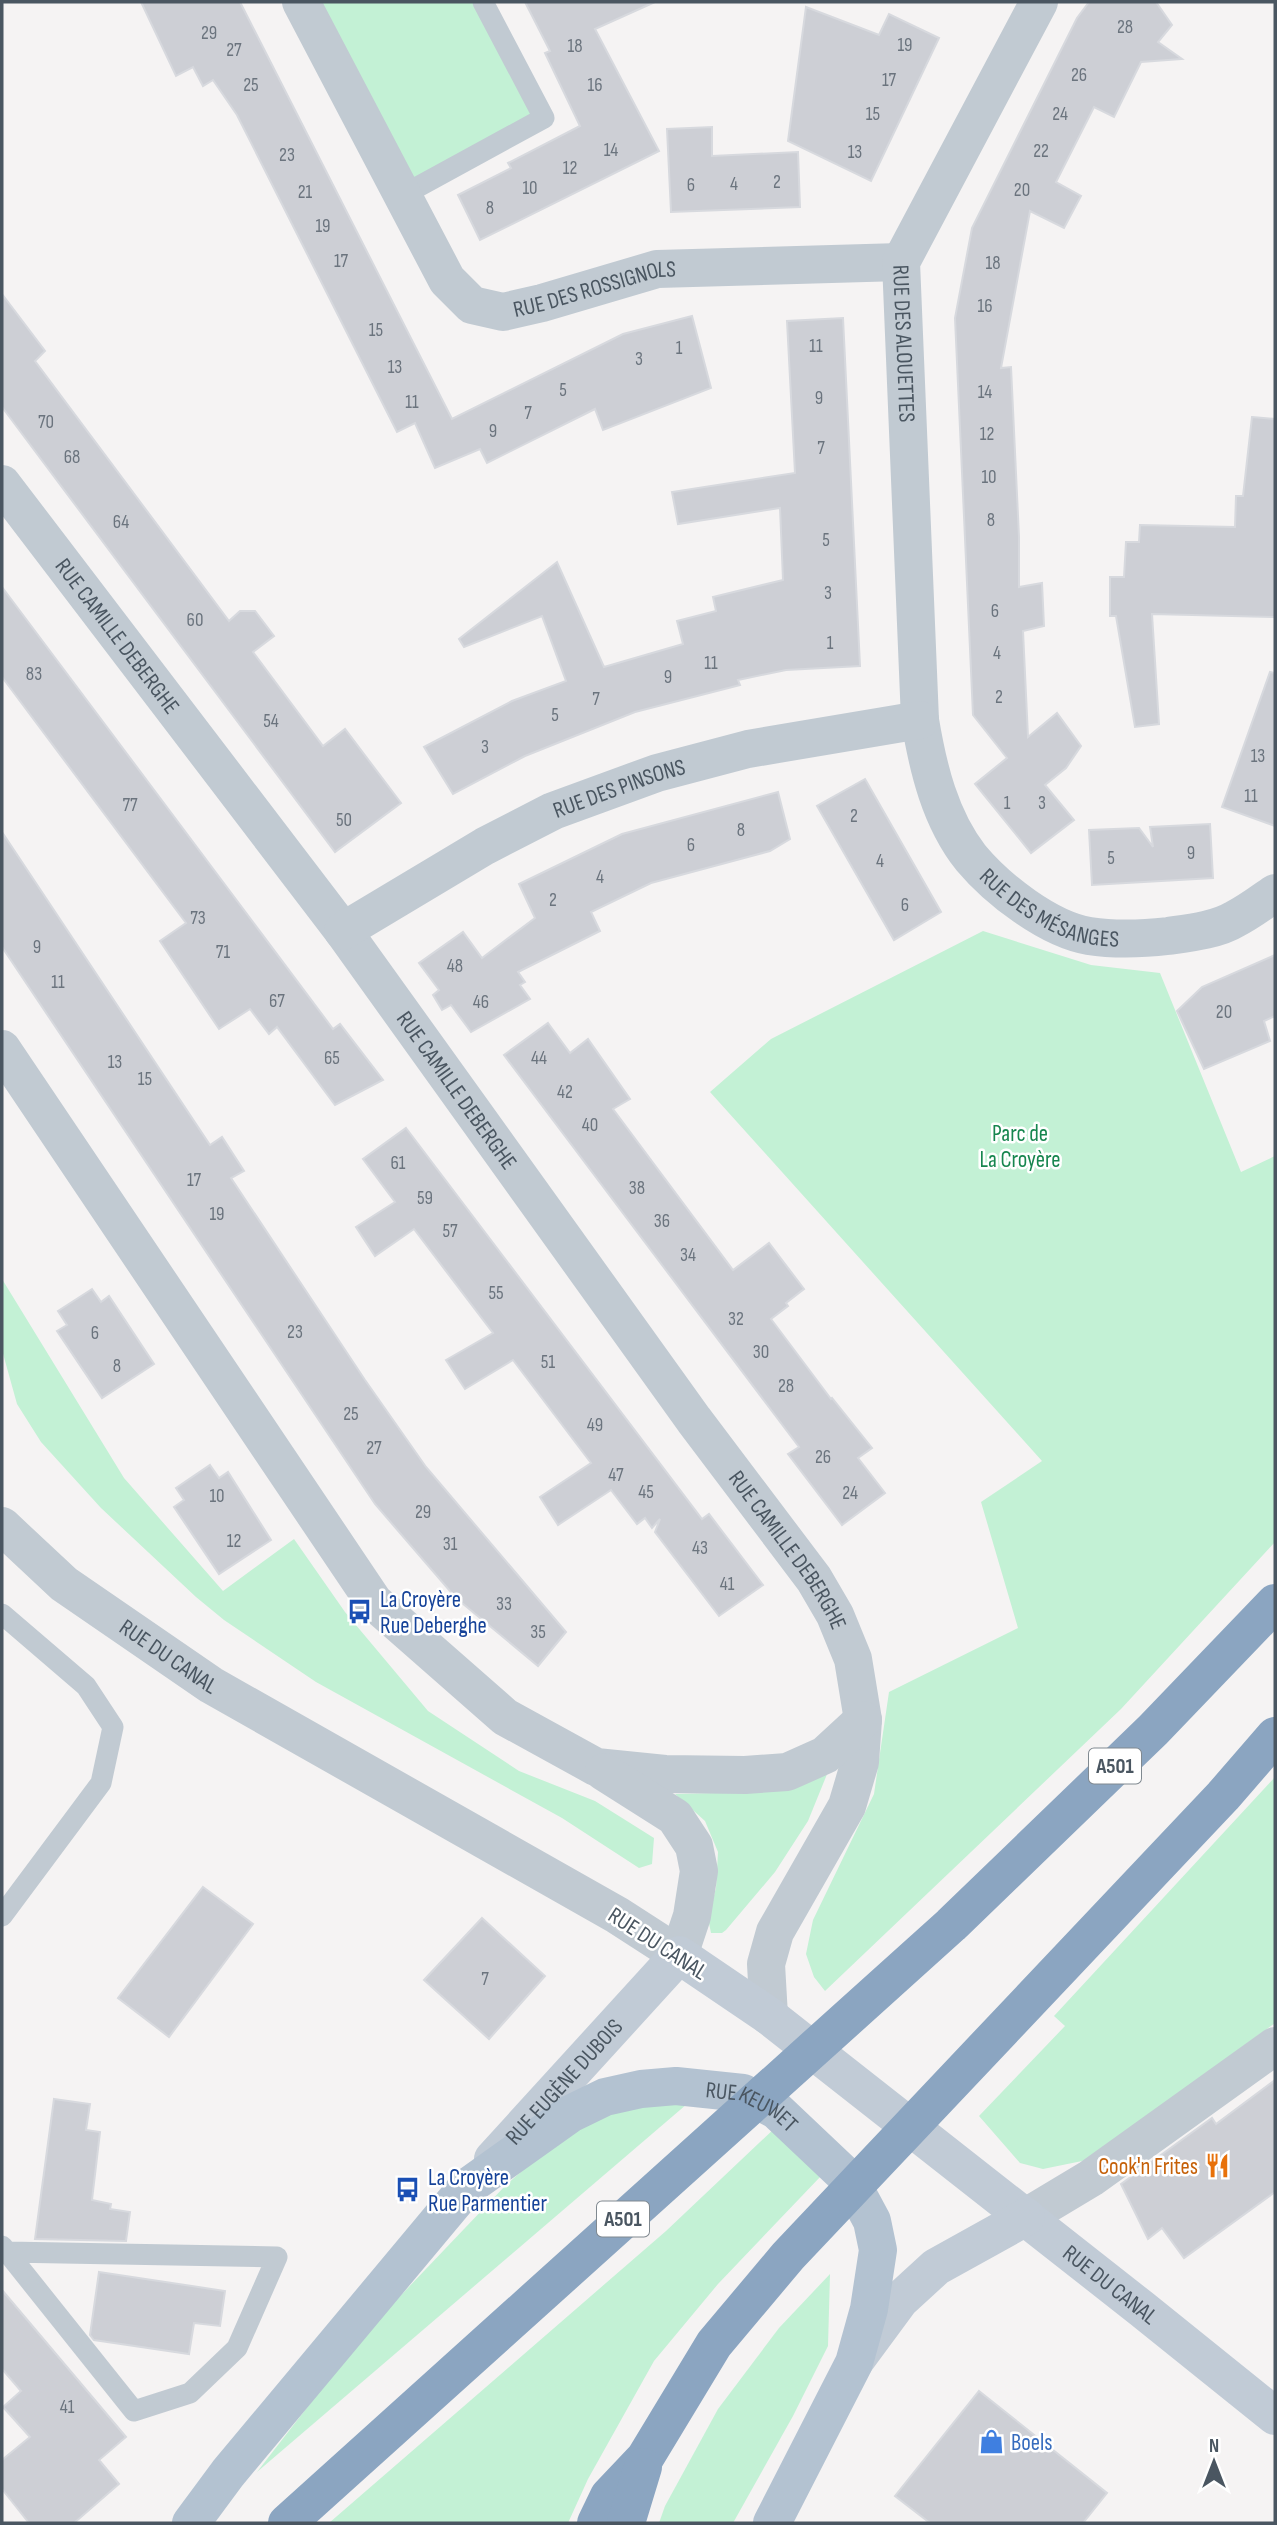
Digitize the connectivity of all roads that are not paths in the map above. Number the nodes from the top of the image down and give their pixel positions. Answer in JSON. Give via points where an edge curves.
{"nodes":[{"id":1,"x":301,"y":2,"type":"edge"},
{"id":2,"x":483,"y":2,"type":"edge"},
{"id":3,"x":1039,"y":2,"type":"edge"},
{"id":4,"x":403,"y":195,"type":"junction"},
{"id":5,"x":901,"y":262,"type":"junction"},
{"id":6,"x":2,"y":484,"type":"edge"},
{"id":7,"x":920,"y":720,"type":"junction"},
{"id":8,"x":1275,"y":893,"type":"edge"},
{"id":9,"x":344,"y":931,"type":"junction"},
{"id":10,"x":2,"y":1049,"type":"edge"},
{"id":11,"x":2,"y":1526,"type":"edge"},
{"id":12,"x":1275,"y":1603,"type":"edge"},
{"id":13,"x":2,"y":1614,"type":"edge"},
{"id":14,"x":863,"y":1720,"type":"junction"},
{"id":15,"x":1275,"y":1736,"type":"edge"},
{"id":16,"x":596,"y":1768,"type":"junction"},
{"id":17,"x":2,"y":1916,"type":"edge"},
{"id":18,"x":679,"y":1955,"type":"junction"},
{"id":19,"x":769,"y":2016,"type":"junction"},
{"id":20,"x":1275,"y":2046,"type":"edge"},
{"id":21,"x":466,"y":2188,"type":"junction"},
{"id":22,"x":1026,"y":2217,"type":"junction"},
{"id":23,"x":4,"y":2249,"type":"edge"},
{"id":24,"x":854,"y":2363,"type":"junction"},
{"id":25,"x":1275,"y":2416,"type":"edge"},
{"id":26,"x":645,"y":2458,"type":"junction"},
{"id":27,"x":291,"y":2518,"type":"edge"},
{"id":28,"x":191,"y":2523,"type":"edge"},
{"id":29,"x":596,"y":2523,"type":"edge"},
{"id":30,"x":626,"y":2523,"type":"edge"},
{"id":31,"x":772,"y":2523,"type":"edge"}],
"edges":[{"from":1,"to":4,"type":"street","name":"RUE DES ROSSIGNOLS"},
{"from":2,"to":4,"type":"lane","via":[[544,118]]},
{"from":3,"to":5,"type":"street","name":"RUE DES ALOUETTES"},
{"from":4,"to":5,"type":"street","name":"RUE DES ROSSIGNOLS","via":[[447,280],[472,305],[503,312],[657,269]]},
{"from":5,"to":7,"type":"street","name":"RUE DES ALOUETTES"},
{"from":6,"to":9,"type":"street","name":"RUE CAMILLE DEBERGHE"},
{"from":7,"to":8,"type":"street","name":"RUE DES MÉSANGES","via":[[938,794],[971,858],[1009,895],[1050,922],[1087,936],[1129,939],[1186,934],[1233,921]]},
{"from":7,"to":9,"type":"street","name":"RUE DES PINSONS","via":[[748,748],[657,773],[553,811],[485,846]]},
{"from":9,"to":14,"type":"street","name":"RUE CAMILLE DEBERGHE","via":[[694,1420],[814,1579],[853,1659]]},
{"from":10,"to":16,"type":"street","via":[[374,1602],[505,1717]]},
{"from":11,"to":18,"type":"street","name":"RUE DU CANAL","via":[[64,1584],[211,1685],[617,1915]]},
{"from":12,"to":27,"type":"highway","number":"A501","via":[[1153,1730],[951,1925]]},
{"from":13,"to":17,"type":"lane","via":[[86,1686],[113,1727],[101,1783]]},
{"from":14,"to":16,"type":"street","via":[[825,1755],[787,1772],[665,1774]]},
{"from":14,"to":19,"type":"street","name":"RUE CAMILLE DEBERGHE","via":[[860,1762],[847,1806],[775,1932],[766,1964]]},
{"from":15,"to":26,"type":"highway","via":[[788,2256],[714,2344]]},
{"from":16,"to":18,"type":"street","name":"RUE EUGÈNE DUBOIS","via":[[675,1817],[694,1846],[699,1871],[692,1916]]},
{"from":18,"to":19,"type":"street","name":"RUE DU CANAL"},
{"from":18,"to":21,"type":"street","name":"RUE EUGÈNE DUBOIS"},
{"from":19,"to":22,"type":"street","name":"RUE DU CANAL"},
{"from":20,"to":22,"type":"street","via":[[1091,2178]]},
{"from":21,"to":24,"type":"main road","name":"RUE KEUWET","via":[[570,2114],[605,2097],[677,2086],[743,2094],[776,2110],[850,2180],[872,2221],[878,2250]]},
{"from":21,"to":28,"type":"main road","name":"RUE EUGÈNE DUBOIS"},
{"from":22,"to":24,"type":"street","via":[[936,2267],[900,2300]]},
{"from":22,"to":25,"type":"street","name":"RUE DU CANAL"},
{"from":23,"to":23,"type":"lane","via":[[134,2411],[190,2393],[237,2348],[276,2257]]},
{"from":24,"to":31,"type":"main road","name":"RUE KEUWET"},
{"from":26,"to":29,"type":"highway","via":[[609,2496]]},
{"from":26,"to":30,"type":"highway"}]}
